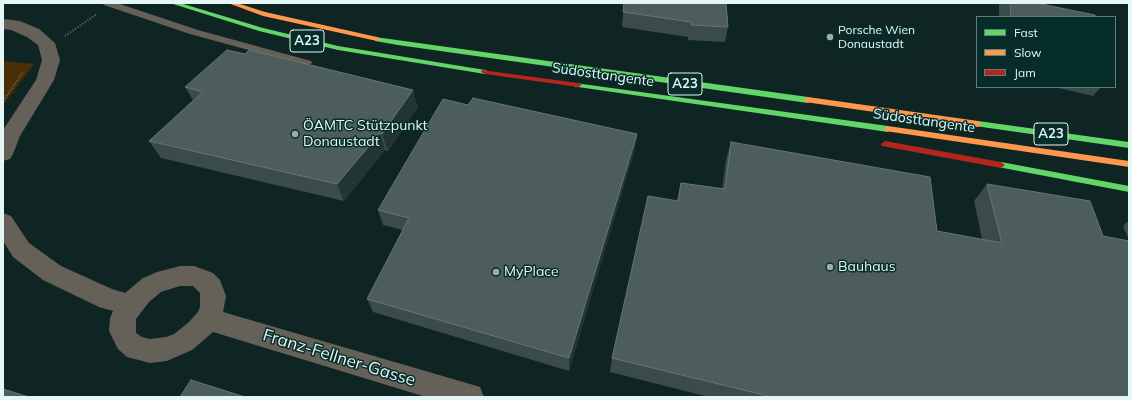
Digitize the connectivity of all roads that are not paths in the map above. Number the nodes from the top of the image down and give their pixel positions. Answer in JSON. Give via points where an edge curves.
{"nodes":[{"id":1,"x":173,"y":3,"type":"edge"},
{"id":2,"x":230,"y":3,"type":"edge"},
{"id":3,"x":109,"y":4,"type":"edge"},
{"id":4,"x":3,"y":24,"type":"edge"},
{"id":5,"x":307,"y":63,"type":"edge"},
{"id":6,"x":1010,"y":118,"type":"dead end"},
{"id":7,"x":824,"y":121,"type":"junction"},
{"id":8,"x":972,"y":124,"type":"junction"},
{"id":9,"x":853,"y":133,"type":"dead end"},
{"id":10,"x":875,"y":142,"type":"dead end"},
{"id":11,"x":1129,"y":145,"type":"edge"},
{"id":12,"x":3,"y":154,"type":"edge"},
{"id":13,"x":1129,"y":164,"type":"edge"},
{"id":14,"x":1129,"y":189,"type":"edge"},
{"id":15,"x":3,"y":222,"type":"edge"},
{"id":16,"x":130,"y":305,"type":"junction"},
{"id":17,"x":208,"y":319,"type":"junction"},
{"id":18,"x":470,"y":397,"type":"edge"}],
"edges":[{"from":1,"to":7,"type":"highway","name":"Südosttangente","number":"A23","via":[[261,30],[338,48]]},
{"from":2,"to":8,"type":"highway","name":"Südosttangente","number":"A23","via":[[263,14],[398,42]]},
{"from":3,"to":5,"type":"lane","via":[[194,32]]},
{"from":4,"to":12,"type":"street","via":[[14,25],[34,33],[46,43],[51,60],[45,80],[10,135]]},
{"from":6,"to":8,"type":"highway"},
{"from":7,"to":9,"type":"highway"},
{"from":7,"to":13,"type":"highway","name":"Südosttangente","number":"A23"},
{"from":8,"to":11,"type":"highway","name":"Südosttangente","number":"A23"},
{"from":10,"to":14,"type":"highway"},
{"from":15,"to":16,"type":"street","via":[[21,250],[52,273],[108,299]]},
{"from":16,"to":17,"type":"street","via":[[140,294],[159,282],[180,276],[194,276],[204,280],[211,287],[214,296]]},
{"from":16,"to":17,"type":"street","via":[[123,318],[122,331],[126,341],[136,348],[150,351],[166,349],[183,342]]},
{"from":17,"to":18,"type":"street","name":"Franz-Fellner-Gasse"}]}
